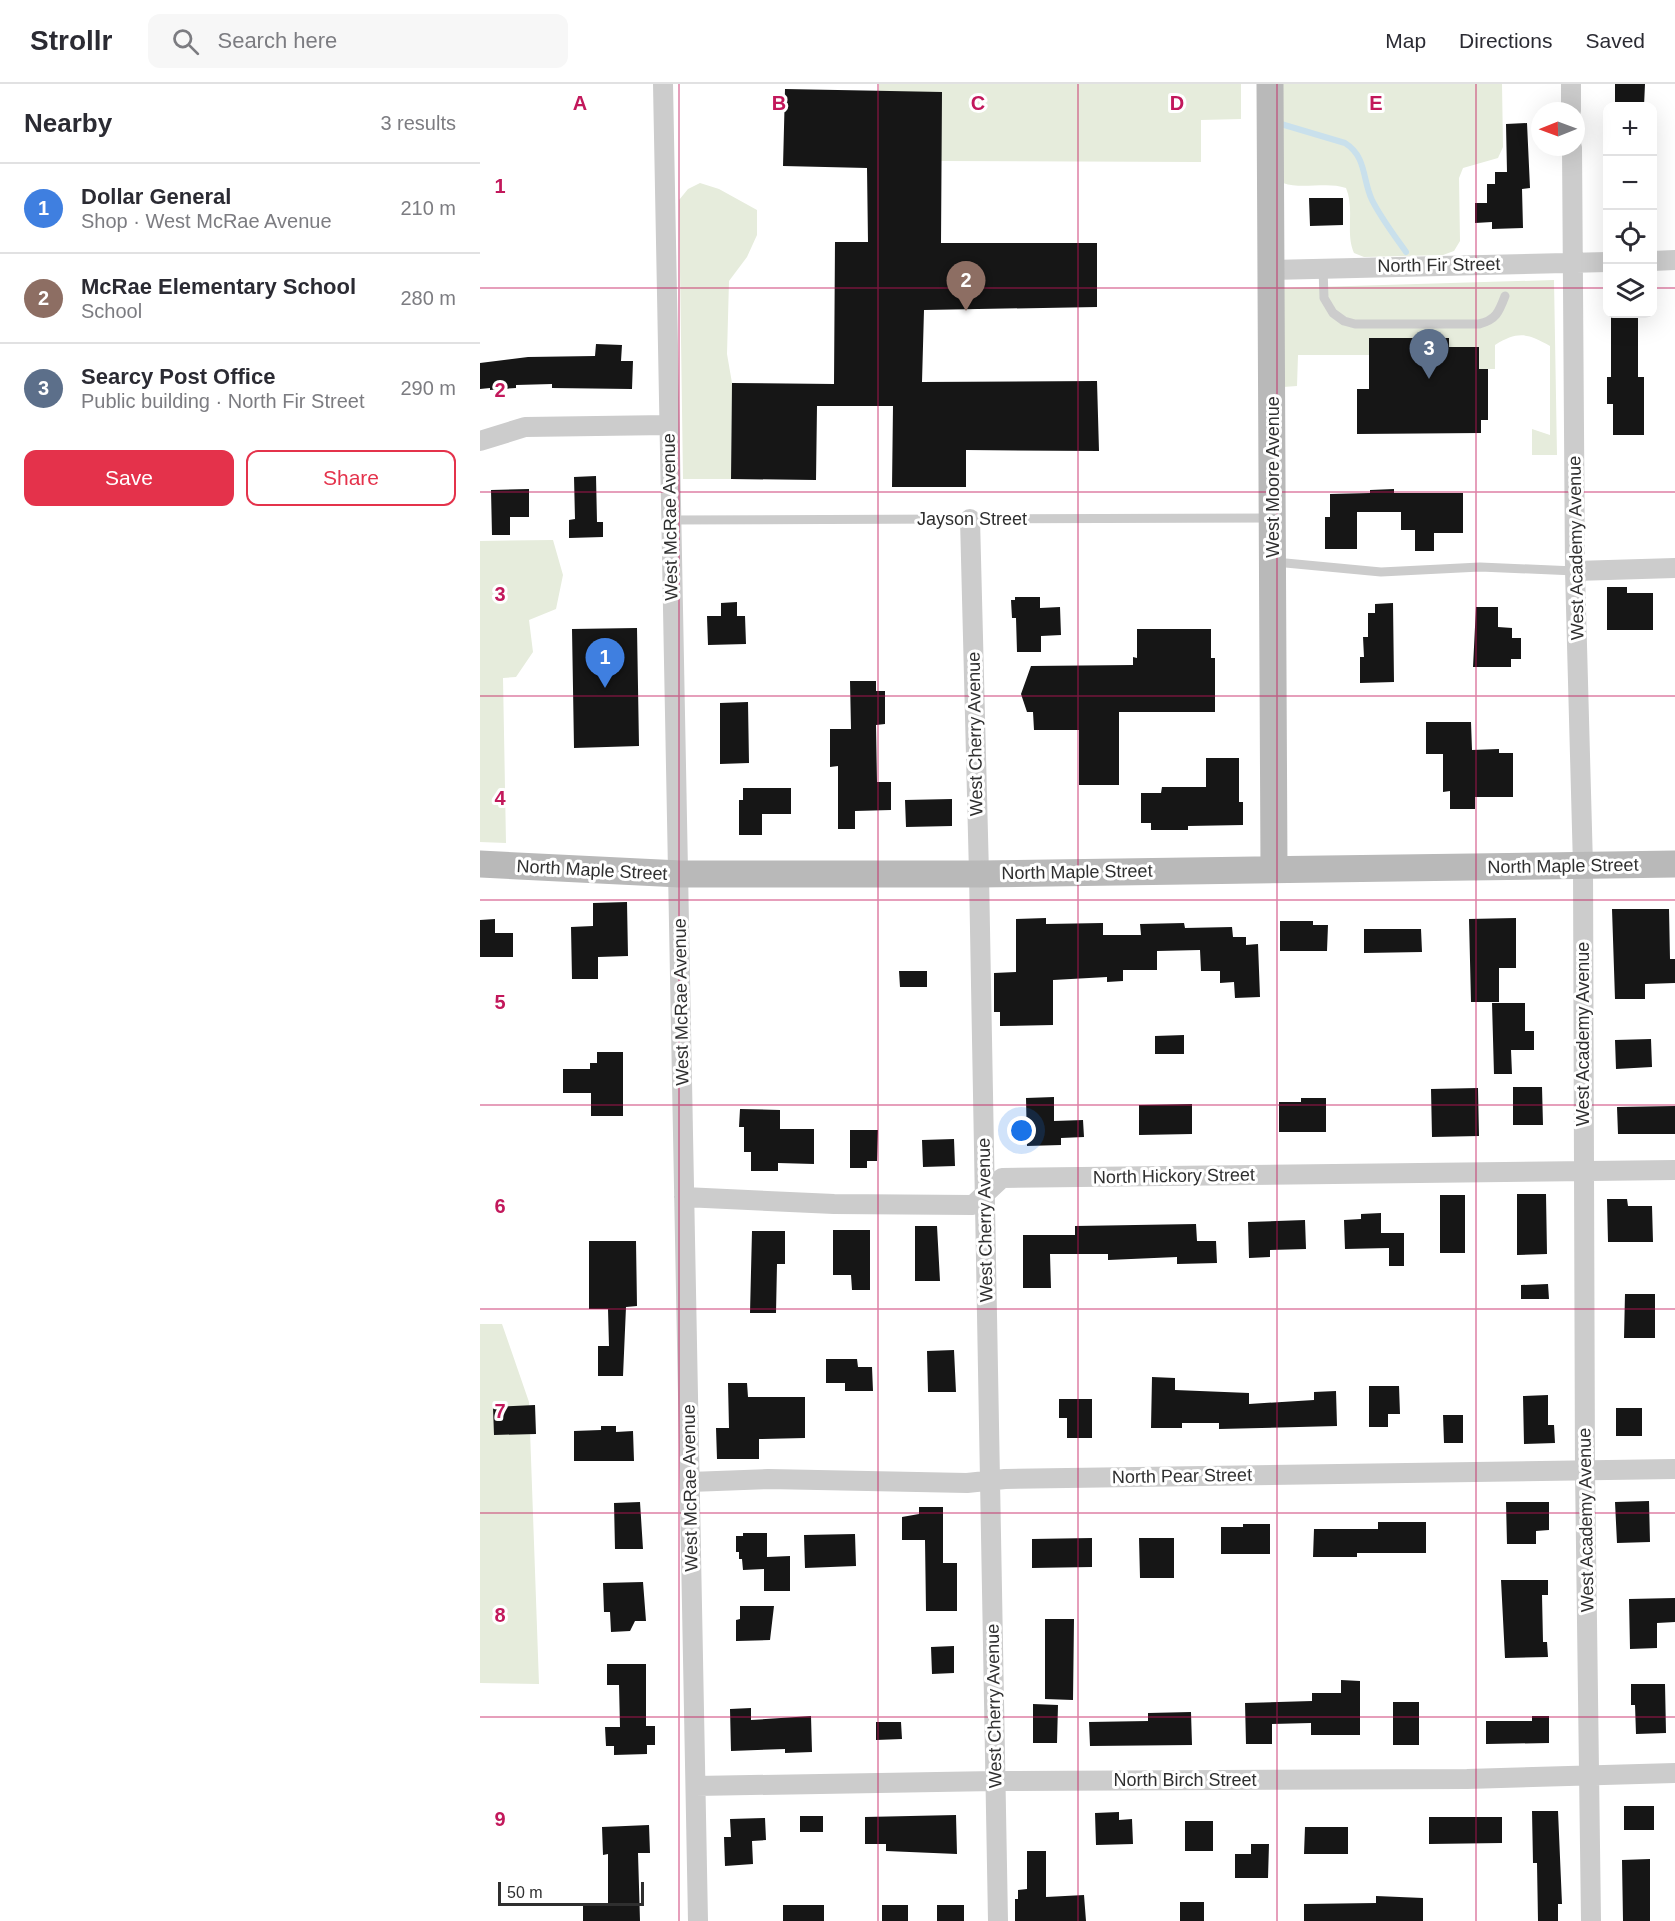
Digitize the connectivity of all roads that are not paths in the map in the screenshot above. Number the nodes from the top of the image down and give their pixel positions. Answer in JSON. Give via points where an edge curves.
{"nodes":[{"id":1,"x":663,"y":84,"type":"edge"},
{"id":2,"x":1270,"y":84,"type":"edge"},
{"id":3,"x":1571,"y":84,"type":"edge"},
{"id":4,"x":1571,"y":102,"type":"edge"},
{"id":5,"x":1572,"y":156,"type":"edge"},
{"id":6,"x":1675,"y":260,"type":"edge"},
{"id":7,"x":1657,"y":261,"type":"edge"},
{"id":8,"x":1603,"y":262,"type":"edge"},
{"id":9,"x":1573,"y":263,"type":"junction"},
{"id":10,"x":1323,"y":268,"type":"junction"},
{"id":11,"x":1272,"y":270,"type":"junction"},
{"id":12,"x":1505,"y":296,"type":"dead end"},
{"id":13,"x":669,"y":425,"type":"junction"},
{"id":14,"x":480,"y":441,"type":"edge"},
{"id":15,"x":1273,"y":518,"type":"junction"},
{"id":16,"x":970,"y":519,"type":"junction"},
{"id":17,"x":670,"y":520,"type":"junction"},
{"id":18,"x":1273,"y":562,"type":"junction"},
{"id":19,"x":1675,"y":568,"type":"edge"},
{"id":20,"x":1575,"y":571,"type":"junction"},
{"id":21,"x":480,"y":864,"type":"edge"},
{"id":22,"x":1675,"y":864,"type":"edge"},
{"id":23,"x":1583,"y":866,"type":"junction"},
{"id":24,"x":1275,"y":869,"type":"junction"},
{"id":25,"x":680,"y":874,"type":"junction"},
{"id":26,"x":979,"y":874,"type":"junction"},
{"id":27,"x":1675,"y":1170,"type":"edge"},
{"id":28,"x":1583,"y":1171,"type":"junction"},
{"id":29,"x":985,"y":1194,"type":"junction"},
{"id":30,"x":684,"y":1197,"type":"junction"},
{"id":31,"x":1675,"y":1469,"type":"edge"},
{"id":32,"x":1585,"y":1471,"type":"junction"},
{"id":33,"x":990,"y":1481,"type":"junction"},
{"id":34,"x":690,"y":1482,"type":"junction"},
{"id":35,"x":1675,"y":1773,"type":"edge"},
{"id":36,"x":1591,"y":1775,"type":"junction"},
{"id":37,"x":995,"y":1781,"type":"junction"},
{"id":38,"x":696,"y":1785,"type":"junction"},
{"id":39,"x":698,"y":1921,"type":"edge"},
{"id":40,"x":998,"y":1921,"type":"edge"},
{"id":41,"x":1591,"y":1921,"type":"edge"}],
"edges":[{"from":1,"to":13,"type":"street","name":"West McRae Avenue"},
{"from":2,"to":11,"type":"main road","name":"West Moore Avenue"},
{"from":3,"to":4,"type":"street"},
{"from":5,"to":9,"type":"street","name":"West Academy Avenue"},
{"from":6,"to":7,"type":"street"},
{"from":8,"to":9,"type":"street","name":"North Fir Street"},
{"from":9,"to":10,"type":"street","name":"North Fir Street"},
{"from":9,"to":20,"type":"street","name":"West Academy Avenue"},
{"from":10,"to":11,"type":"street","name":"North Fir Street"},
{"from":10,"to":12,"type":"lane","via":[[1324,298],[1334,313],[1355,324],[1479,324],[1499,314]]},
{"from":11,"to":15,"type":"main road","name":"West Moore Avenue"},
{"from":13,"to":14,"type":"street","via":[[525,427]]},
{"from":13,"to":17,"type":"street","name":"West McRae Avenue"},
{"from":15,"to":16,"type":"lane","name":"Jayson Street"},
{"from":15,"to":18,"type":"main road","name":"West Moore Avenue"},
{"from":16,"to":17,"type":"lane","name":"Jayson Street"},
{"from":16,"to":26,"type":"street","name":"West Cherry Avenue"},
{"from":17,"to":25,"type":"street","name":"West McRae Avenue","via":[[675,826]]},
{"from":18,"to":20,"type":"lane","via":[[1381,572],[1480,567]]},
{"from":18,"to":24,"type":"main road","name":"West Moore Avenue"},
{"from":19,"to":20,"type":"street"},
{"from":20,"to":23,"type":"street","name":"West Academy Avenue"},
{"from":21,"to":25,"type":"main road","name":"North Maple Street"},
{"from":22,"to":23,"type":"main road","name":"North Maple Street"},
{"from":23,"to":24,"type":"main road","name":"North Maple Street"},
{"from":23,"to":28,"type":"street","name":"West Academy Avenue"},
{"from":24,"to":26,"type":"main road","name":"North Maple Street"},
{"from":25,"to":26,"type":"main road","name":"North Maple Street"},
{"from":25,"to":30,"type":"street","name":"West McRae Avenue"},
{"from":26,"to":29,"type":"street","name":"West Cherry Avenue"},
{"from":27,"to":28,"type":"street","name":"North Hickory Street"},
{"from":28,"to":29,"type":"street","name":"North Hickory Street","via":[[1002,1178]]},
{"from":28,"to":32,"type":"street","name":"West Academy Avenue"},
{"from":29,"to":30,"type":"street","name":"North Hickory Street","via":[[973,1205]]},
{"from":29,"to":33,"type":"street","name":"West Cherry Avenue"},
{"from":30,"to":34,"type":"street","name":"West McRae Avenue"},
{"from":31,"to":32,"type":"street","name":"North Pear Street"},
{"from":32,"to":33,"type":"street","name":"North Pear Street"},
{"from":32,"to":36,"type":"street","name":"West Academy Avenue"},
{"from":33,"to":34,"type":"street","name":"North Pear Street"},
{"from":33,"to":37,"type":"street","name":"West Cherry Avenue"},
{"from":34,"to":38,"type":"street","name":"West McRae Avenue"},
{"from":35,"to":36,"type":"street","name":"North Birch Street"},
{"from":36,"to":37,"type":"street","name":"North Birch Street"},
{"from":36,"to":41,"type":"street","name":"West Academy Avenue"},
{"from":37,"to":38,"type":"street","name":"North Birch Street"},
{"from":37,"to":40,"type":"street","name":"West Cherry Avenue"},
{"from":38,"to":39,"type":"street","name":"West McRae Avenue"}]}
